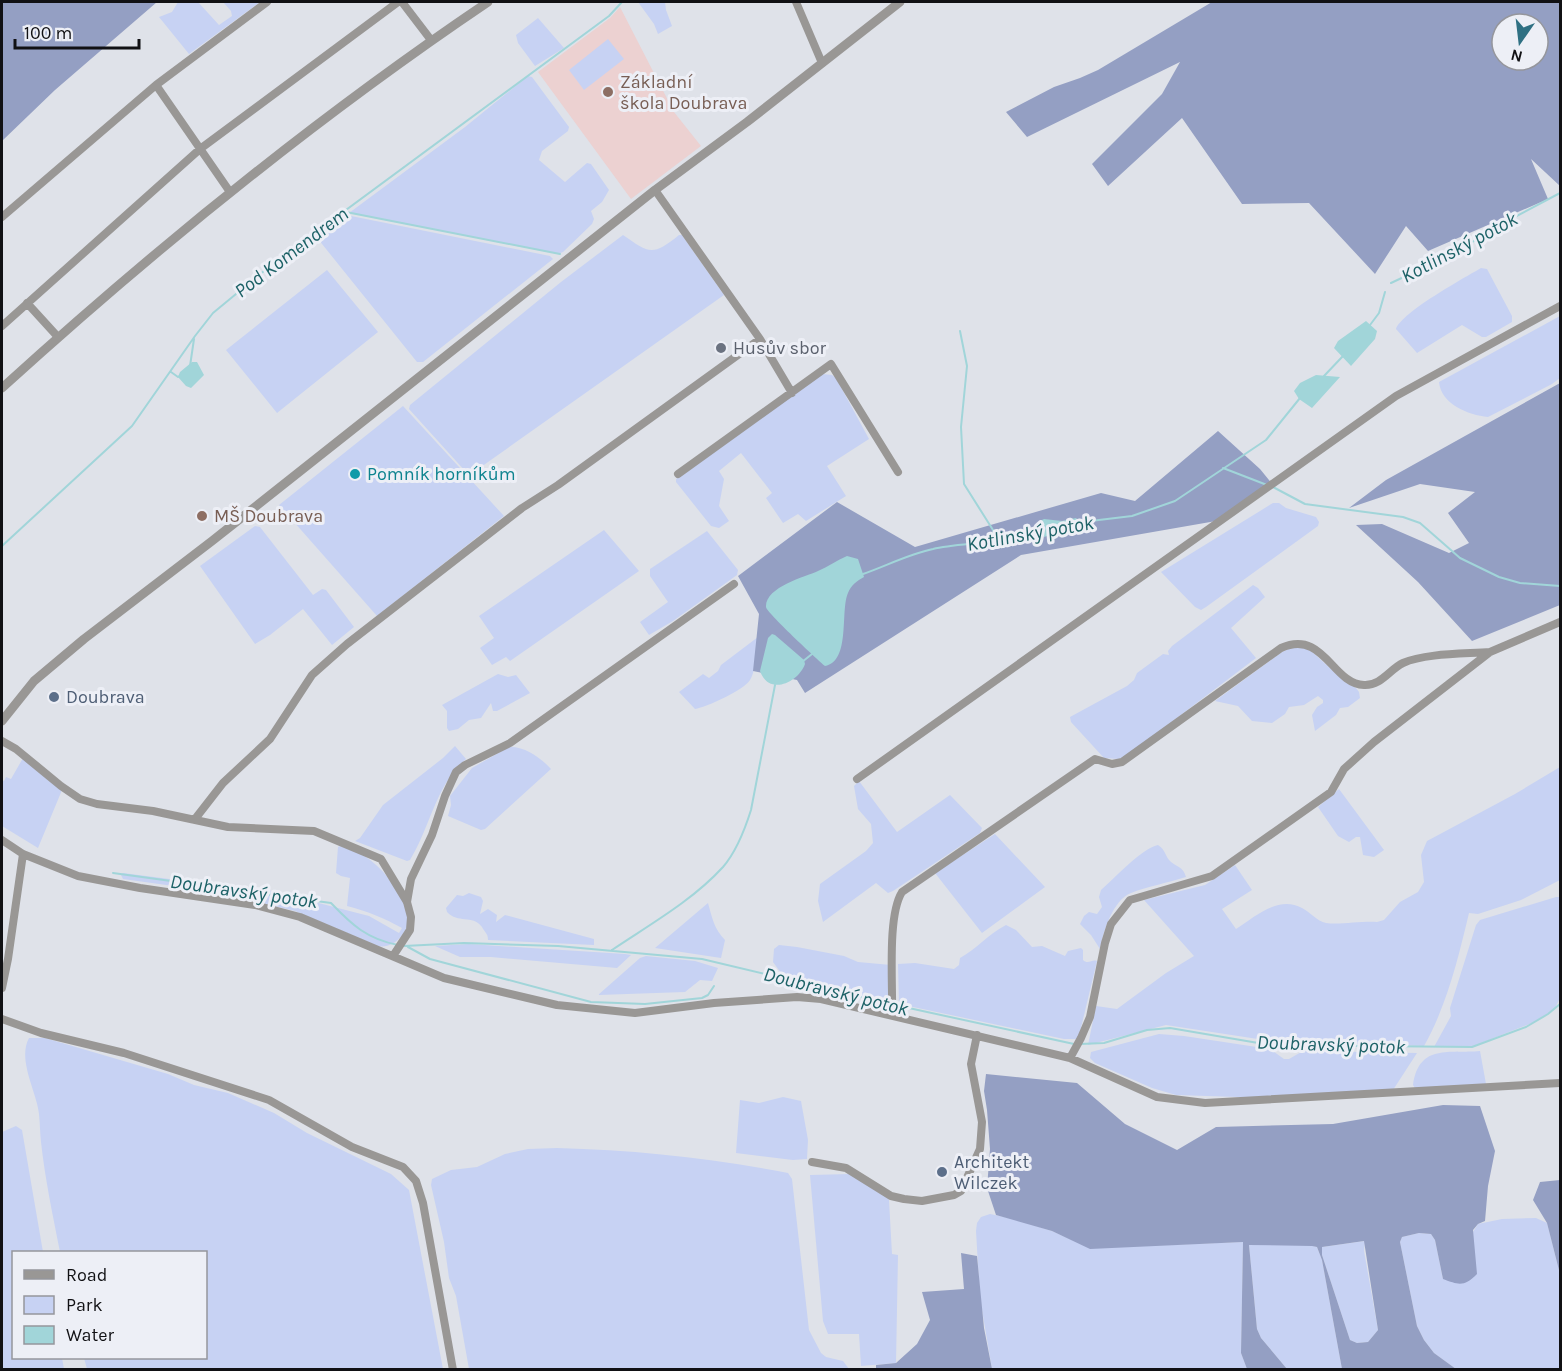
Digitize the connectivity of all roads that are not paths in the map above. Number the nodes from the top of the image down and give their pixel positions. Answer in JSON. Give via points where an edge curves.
{"nodes":[{"id":1,"x":267,"y":2,"type":"edge"},
{"id":2,"x":400,"y":2,"type":"edge"},
{"id":3,"x":488,"y":2,"type":"edge"},
{"id":4,"x":796,"y":2,"type":"edge"},
{"id":5,"x":900,"y":2,"type":"edge"},
{"id":6,"x":431,"y":40,"type":"junction"},
{"id":7,"x":822,"y":63,"type":"junction"},
{"id":8,"x":156,"y":85,"type":"junction"},
{"id":9,"x":200,"y":149,"type":"junction"},
{"id":10,"x":655,"y":190,"type":"junction"},
{"id":11,"x":230,"y":192,"type":"junction"},
{"id":12,"x":2,"y":217,"type":"edge"},
{"id":13,"x":27,"y":303,"type":"junction"},
{"id":14,"x":1560,"y":306,"type":"edge"},
{"id":15,"x":2,"y":326,"type":"edge"},
{"id":16,"x":58,"y":337,"type":"junction"},
{"id":17,"x":760,"y":339,"type":"junction"},
{"id":18,"x":2,"y":388,"type":"edge"},
{"id":19,"x":792,"y":393,"type":"junction"},
{"id":20,"x":898,"y":472,"type":"dead end"},
{"id":21,"x":678,"y":474,"type":"dead end"},
{"id":22,"x":734,"y":584,"type":"dead end"},
{"id":23,"x":1560,"y":622,"type":"edge"},
{"id":24,"x":1490,"y":652,"type":"junction"},
{"id":25,"x":2,"y":719,"type":"edge"},
{"id":26,"x":2,"y":741,"type":"edge"},
{"id":27,"x":857,"y":779,"type":"dead end"},
{"id":28,"x":195,"y":819,"type":"junction"},
{"id":29,"x":2,"y":840,"type":"edge"},
{"id":30,"x":23,"y":855,"type":"junction"},
{"id":31,"x":407,"y":902,"type":"junction"},
{"id":32,"x":393,"y":956,"type":"junction"},
{"id":33,"x":2,"y":988,"type":"edge"},
{"id":34,"x":892,"y":1015,"type":"junction"},
{"id":35,"x":2,"y":1019,"type":"edge"},
{"id":36,"x":978,"y":1035,"type":"junction"},
{"id":37,"x":1070,"y":1058,"type":"junction"},
{"id":38,"x":1560,"y":1083,"type":"edge"},
{"id":39,"x":812,"y":1162,"type":"dead end"},
{"id":40,"x":453,"y":1370,"type":"edge"}],
"edges":[{"from":1,"to":8,"type":"street"},
{"from":2,"to":6,"type":"street"},
{"from":2,"to":9,"type":"street"},
{"from":3,"to":6,"type":"street"},
{"from":4,"to":7,"type":"street"},
{"from":5,"to":7,"type":"street"},
{"from":6,"to":11,"type":"street"},
{"from":7,"to":10,"type":"street"},
{"from":8,"to":9,"type":"street"},
{"from":8,"to":12,"type":"street"},
{"from":9,"to":11,"type":"street"},
{"from":9,"to":13,"type":"street"},
{"from":10,"to":17,"type":"street"},
{"from":10,"to":25,"type":"street","via":[[84,639],[34,681]]},
{"from":11,"to":16,"type":"street"},
{"from":13,"to":15,"type":"street"},
{"from":13,"to":16,"type":"street"},
{"from":14,"to":27,"type":"street","via":[[1396,396]]},
{"from":16,"to":18,"type":"street"},
{"from":17,"to":19,"type":"street"},
{"from":17,"to":28,"type":"street","via":[[522,508],[347,644],[312,675],[270,739],[223,783]]},
{"from":19,"to":20,"type":"street","via":[[831,364]]},
{"from":19,"to":21,"type":"street"},
{"from":22,"to":31,"type":"street","via":[[510,743],[456,772],[411,879]]},
{"from":23,"to":24,"type":"street"},
{"from":24,"to":34,"type":"street","via":[[1414,659],[1400,664],[1381,680],[1364,685],[1351,681],[1313,647],[1292,644],[1122,762],[1112,764],[1095,759],[902,892],[896,902],[893,924]]},
{"from":24,"to":37,"type":"street","via":[[1374,742],[1344,769],[1331,792],[1212,876],[1130,900],[1111,924],[1090,1017]]},
{"from":26,"to":28,"type":"street","via":[[80,799]]},
{"from":28,"to":31,"type":"street","via":[[228,827],[314,831],[381,859]]},
{"from":29,"to":30,"type":"street"},
{"from":30,"to":32,"type":"street","via":[[78,876],[255,905],[300,917]]},
{"from":30,"to":33,"type":"street"},
{"from":31,"to":32,"type":"street","via":[[410,930]]},
{"from":32,"to":34,"type":"street","via":[[444,978],[557,1005],[635,1013],[797,997]]},
{"from":34,"to":36,"type":"street"},
{"from":35,"to":40,"type":"street","via":[[269,1100],[352,1147],[403,1167],[416,1181],[423,1203]]},
{"from":36,"to":37,"type":"street"},
{"from":36,"to":39,"type":"street","via":[[971,1064],[982,1122],[980,1149],[961,1191],[922,1200],[904,1199],[891,1196],[846,1168]]},
{"from":37,"to":38,"type":"street","via":[[1157,1097],[1205,1103]]}]}
